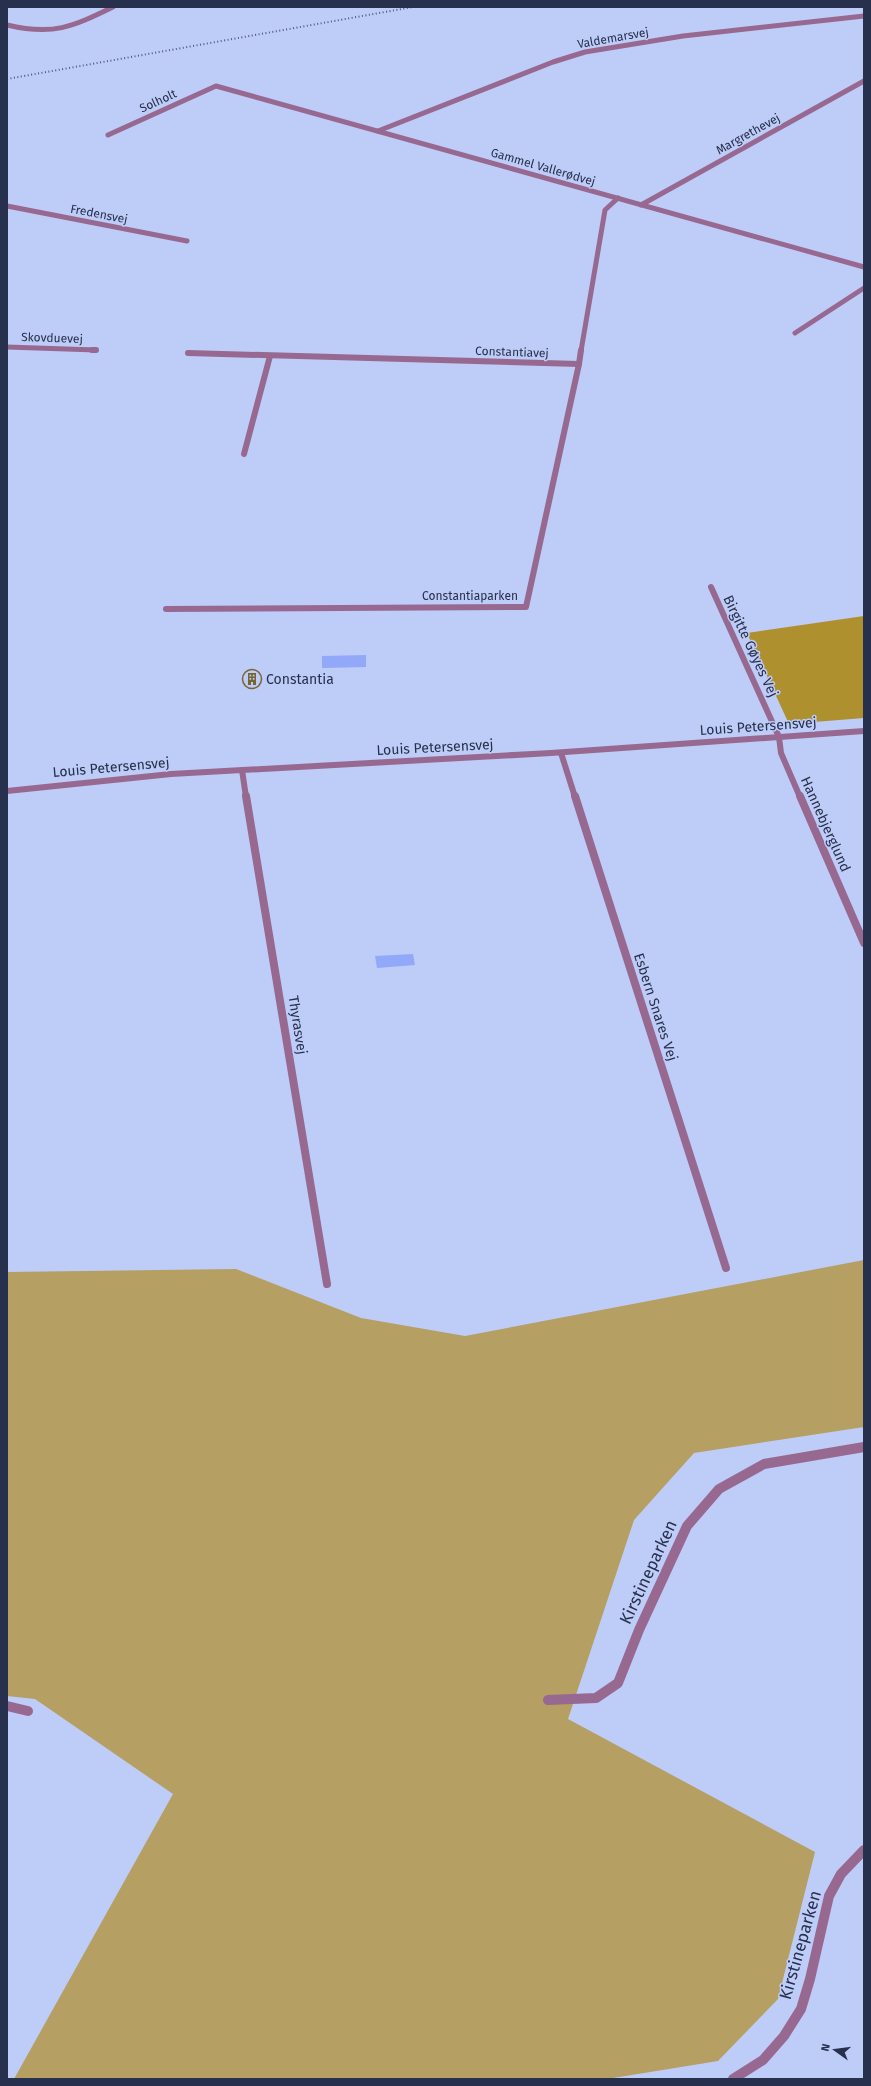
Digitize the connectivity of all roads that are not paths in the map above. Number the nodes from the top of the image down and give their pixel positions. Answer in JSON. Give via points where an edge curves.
{"nodes":[{"id":1,"x":113,"y":7,"type":"edge"},
{"id":2,"x":864,"y":16,"type":"edge"},
{"id":3,"x":7,"y":25,"type":"edge"},
{"id":4,"x":864,"y":81,"type":"edge"},
{"id":5,"x":216,"y":86,"type":"joint"},
{"id":6,"x":378,"y":131,"type":"junction"},
{"id":7,"x":108,"y":135,"type":"dead end"},
{"id":8,"x":618,"y":198,"type":"junction"},
{"id":9,"x":641,"y":205,"type":"junction"},
{"id":10,"x":7,"y":206,"type":"edge"},
{"id":11,"x":187,"y":241,"type":"dead end"},
{"id":12,"x":864,"y":267,"type":"edge"},
{"id":13,"x":864,"y":288,"type":"edge"},
{"id":14,"x":795,"y":333,"type":"dead end"},
{"id":15,"x":7,"y":348,"type":"edge"},
{"id":16,"x":96,"y":350,"type":"dead end"},
{"id":17,"x":188,"y":353,"type":"dead end"},
{"id":18,"x":270,"y":356,"type":"junction"},
{"id":19,"x":579,"y":364,"type":"junction"},
{"id":20,"x":244,"y":454,"type":"dead end"},
{"id":21,"x":711,"y":587,"type":"dead end"},
{"id":22,"x":166,"y":609,"type":"dead end"},
{"id":23,"x":864,"y":731,"type":"edge"},
{"id":24,"x":779,"y":737,"type":"junction"},
{"id":25,"x":561,"y":753,"type":"junction"},
{"id":26,"x":242,"y":770,"type":"junction"},
{"id":27,"x":7,"y":791,"type":"edge"},
{"id":28,"x":864,"y":943,"type":"edge"},
{"id":29,"x":726,"y":1268,"type":"dead end"},
{"id":30,"x":327,"y":1284,"type":"dead end"},
{"id":31,"x":864,"y":1447,"type":"edge"},
{"id":32,"x":548,"y":1700,"type":"dead end"},
{"id":33,"x":7,"y":1706,"type":"edge"},
{"id":34,"x":28,"y":1711,"type":"dead end"},
{"id":35,"x":864,"y":1850,"type":"edge"},
{"id":36,"x":733,"y":2079,"type":"edge"}],
"edges":[{"from":1,"to":3,"type":"street","via":[[60,30],[32,30]]},
{"from":2,"to":6,"type":"street","name":"Valdemarsvej","via":[[683,36],[586,52],[553,62]]},
{"from":4,"to":9,"type":"street","name":"Margrethevej"},
{"from":5,"to":6,"type":"street","name":"Gammel Vallerødvej"},
{"from":5,"to":7,"type":"street","name":"Solholt"},
{"from":6,"to":8,"type":"street","name":"Gammel Vallerødvej"},
{"from":8,"to":9,"type":"street","name":"Gammel Vallerødvej"},
{"from":8,"to":19,"type":"street","via":[[605,210]]},
{"from":9,"to":12,"type":"street","name":"Gammel Vallerødvej"},
{"from":10,"to":11,"type":"street","name":"Fredensvej"},
{"from":13,"to":14,"type":"street"},
{"from":15,"to":16,"type":"street","name":"Skovduevej"},
{"from":17,"to":18,"type":"street","name":"Constantiavej"},
{"from":18,"to":19,"type":"street","name":"Constantiavej"},
{"from":18,"to":20,"type":"street"},
{"from":19,"to":22,"type":"street","name":"Constantiaparken","via":[[526,607]]},
{"from":21,"to":24,"type":"street","name":"Birgitte Gøyes Vej"},
{"from":23,"to":24,"type":"street","name":"Louis Petersensvej"},
{"from":24,"to":25,"type":"street","name":"Louis Petersensvej"},
{"from":24,"to":28,"type":"street","name":"Hannebjerglund","via":[[781,753]]},
{"from":25,"to":26,"type":"street","name":"Louis Petersensvej"},
{"from":25,"to":29,"type":"street","name":"Esbern Snares Vej"},
{"from":26,"to":27,"type":"street","name":"Louis Petersensvej","via":[[82,780]]},
{"from":26,"to":30,"type":"street","name":"Thyrasvej"},
{"from":31,"to":32,"type":"street","name":"Kirstineparken","via":[[764,1464],[719,1489],[687,1526],[639,1630],[618,1683],[596,1698]]},
{"from":33,"to":34,"type":"street"},
{"from":35,"to":36,"type":"street","name":"Kirstineparken","via":[[841,1874],[829,1896],[801,2009],[784,2036],[763,2060]]}]}
